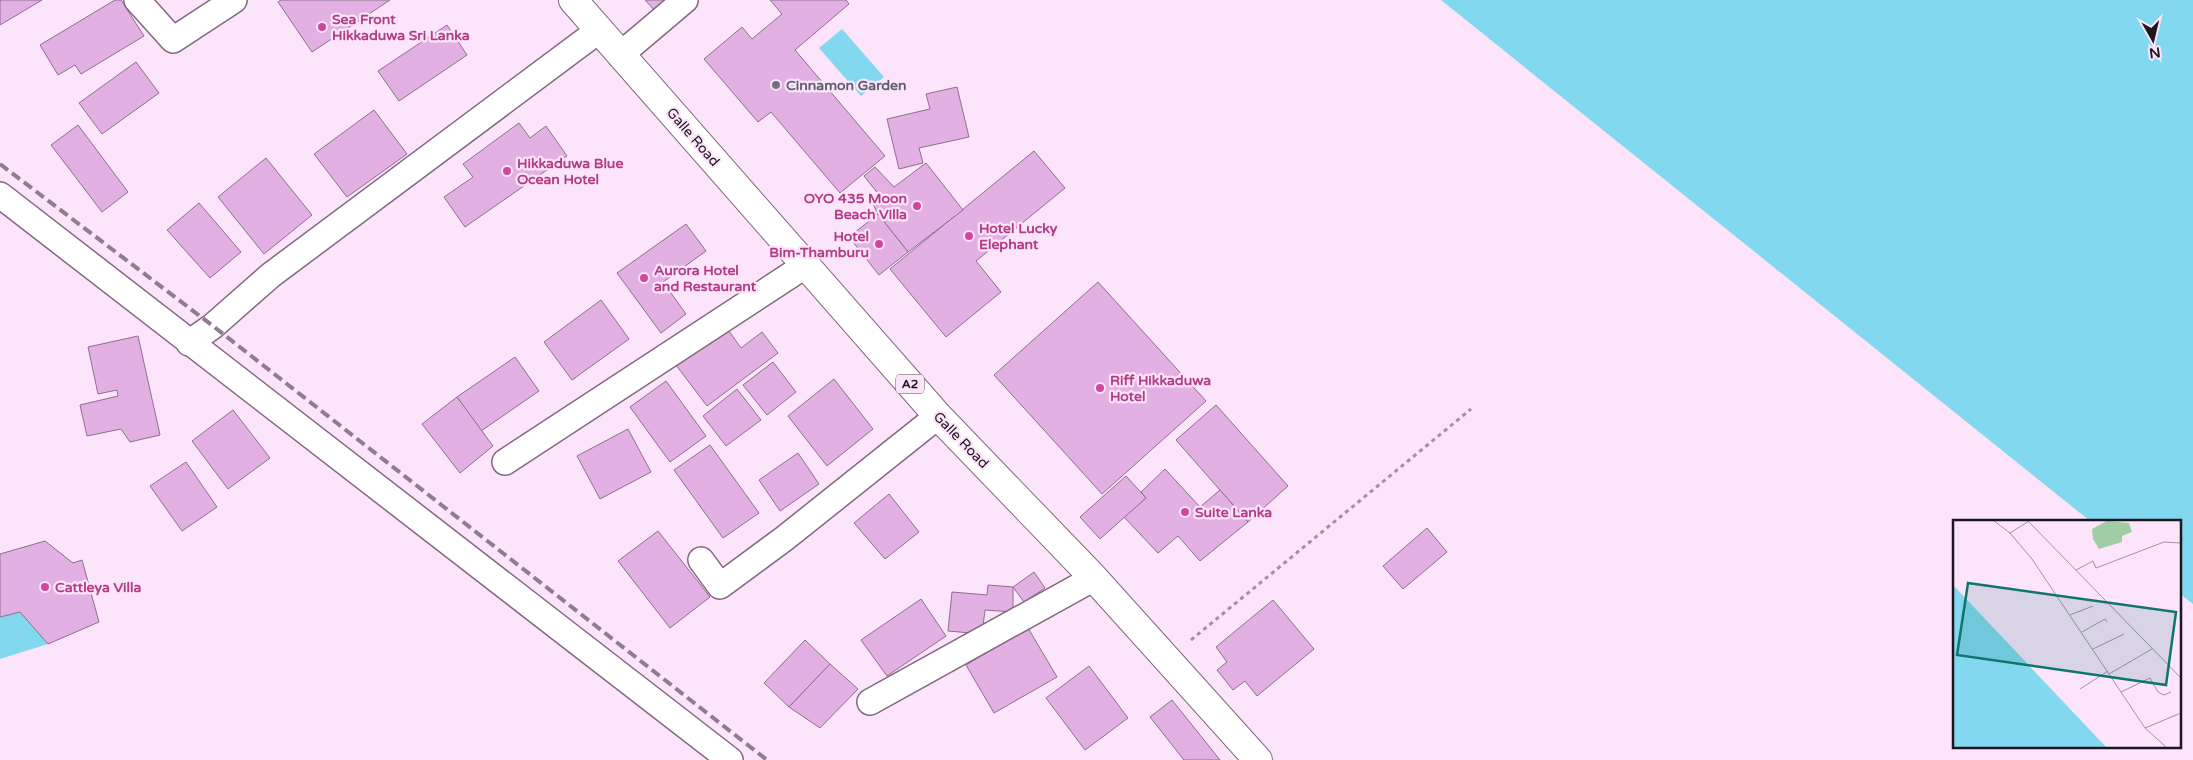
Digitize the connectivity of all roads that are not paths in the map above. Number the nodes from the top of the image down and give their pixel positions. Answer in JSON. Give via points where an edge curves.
{"nodes":[{"id":1,"x":136,"y":0,"type":"edge"},
{"id":2,"x":234,"y":0,"type":"edge"},
{"id":3,"x":573,"y":0,"type":"edge"},
{"id":4,"x":685,"y":0,"type":"edge"},
{"id":5,"x":598,"y":31,"type":"junction"},
{"id":6,"x":620,"y":54,"type":"junction"},
{"id":7,"x":0,"y":195,"type":"edge"},
{"id":8,"x":806,"y":265,"type":"junction"},
{"id":9,"x":189,"y":343,"type":"junction"},
{"id":10,"x":938,"y":416,"type":"junction"},
{"id":11,"x":505,"y":462,"type":"dead end"},
{"id":12,"x":701,"y":560,"type":"dead end"},
{"id":13,"x":1094,"y":578,"type":"junction"},
{"id":14,"x":870,"y":702,"type":"dead end"},
{"id":15,"x":730,"y":760,"type":"edge"},
{"id":16,"x":1258,"y":760,"type":"edge"}],
"edges":[{"from":1,"to":2,"type":"street","via":[[173,40]]},
{"from":3,"to":5,"type":"highway","name":"Galle Road","number":"A2"},
{"from":4,"to":6,"type":"street"},
{"from":5,"to":6,"type":"highway","name":"Galle Road","number":"A2"},
{"from":5,"to":9,"type":"street","via":[[270,274],[213,326]]},
{"from":6,"to":8,"type":"highway","name":"Galle Road","number":"A2"},
{"from":7,"to":9,"type":"street"},
{"from":8,"to":10,"type":"highway","name":"Galle Road","number":"A2"},
{"from":8,"to":11,"type":"street"},
{"from":9,"to":15,"type":"street"},
{"from":10,"to":12,"type":"street","via":[[720,586]]},
{"from":10,"to":13,"type":"highway","name":"Galle Road","number":"A2"},
{"from":13,"to":14,"type":"street"},
{"from":13,"to":16,"type":"highway","name":"Galle Road","number":"A2"}]}
